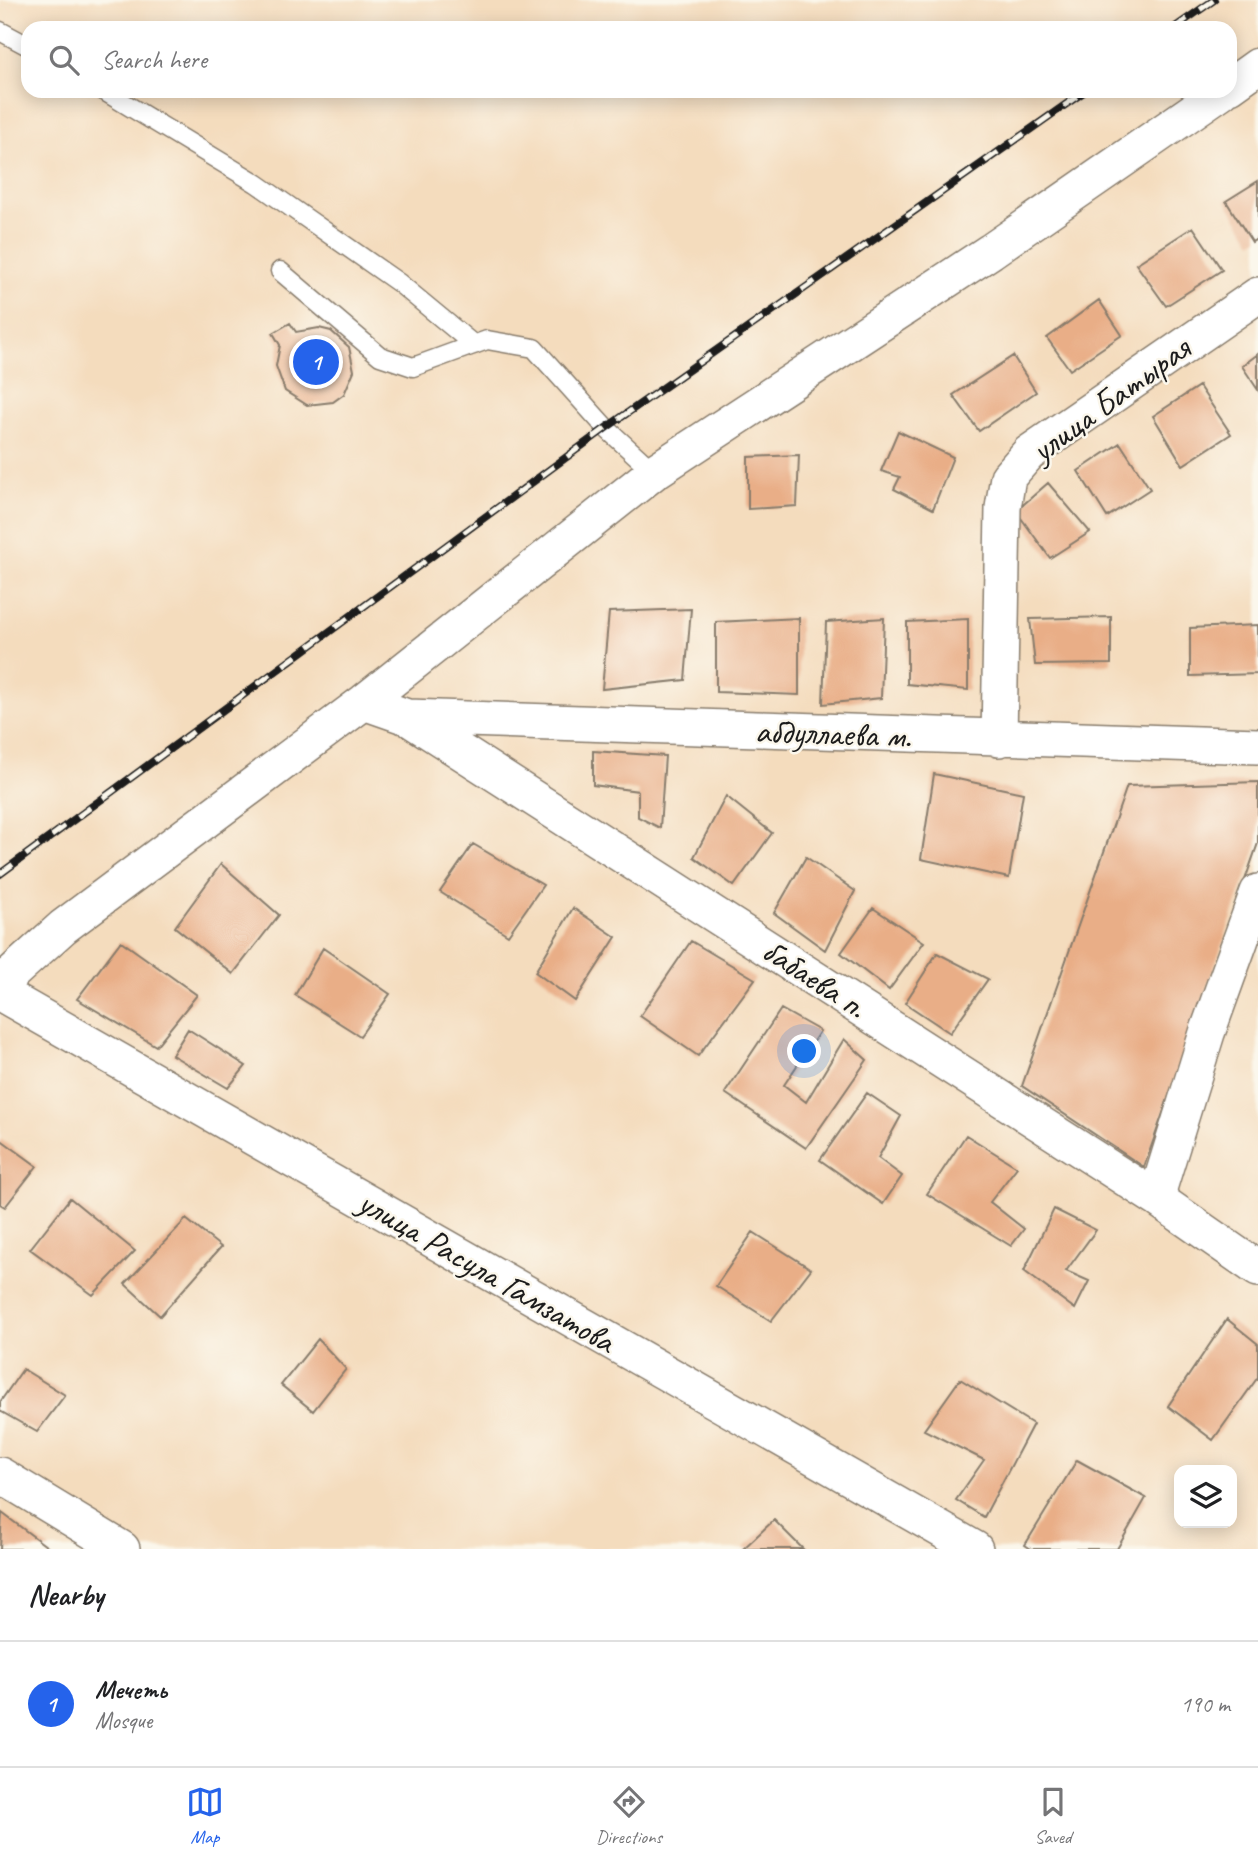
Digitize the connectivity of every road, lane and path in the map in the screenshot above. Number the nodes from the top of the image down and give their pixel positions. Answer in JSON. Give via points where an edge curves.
{"nodes":[{"id":1,"x":0,"y":31,"type":"edge"},
{"id":2,"x":21,"y":42,"type":"edge"},
{"id":3,"x":1258,"y":66,"type":"edge"},
{"id":4,"x":1237,"y":81,"type":"edge"},
{"id":5,"x":116,"y":98,"type":"edge"},
{"id":6,"x":1212,"y":98,"type":"edge"},
{"id":7,"x":280,"y":271,"type":"dead end"},
{"id":8,"x":1258,"y":295,"type":"edge"},
{"id":9,"x":474,"y":345,"type":"junction"},
{"id":10,"x":654,"y":472,"type":"junction"},
{"id":11,"x":363,"y":702,"type":"junction"},
{"id":12,"x":407,"y":717,"type":"junction"},
{"id":13,"x":999,"y":739,"type":"junction"},
{"id":14,"x":1258,"y":746,"type":"edge"},
{"id":15,"x":1258,"y":892,"type":"edge"},
{"id":16,"x":0,"y":984,"type":"edge"},
{"id":17,"x":0,"y":993,"type":"edge"},
{"id":18,"x":1156,"y":1198,"type":"junction"},
{"id":19,"x":1258,"y":1269,"type":"edge"},
{"id":20,"x":0,"y":1475,"type":"edge"},
{"id":21,"x":122,"y":1549,"type":"edge"},
{"id":22,"x":975,"y":1549,"type":"edge"}],
"edges":[{"from":1,"to":2,"type":"lane"},
{"from":3,"to":4,"type":"street"},
{"from":5,"to":9,"type":"lane","via":[[257,183],[399,283]]},
{"from":6,"to":10,"type":"street","via":[[991,251]]},
{"from":7,"to":9,"type":"lane","via":[[380,356],[413,367]]},
{"from":8,"to":13,"type":"street","name":"улица Батырая","via":[[1029,453],[1008,477],[1003,508]]},
{"from":9,"to":10,"type":"lane","via":[[487,340],[534,348],[606,428]]},
{"from":10,"to":11,"type":"street"},
{"from":11,"to":12,"type":"street","name":"бабаева п."},
{"from":11,"to":16,"type":"street","via":[[63,927]]},
{"from":12,"to":13,"type":"street","name":"абдуллаева м."},
{"from":12,"to":18,"type":"street","name":"бабаева п."},
{"from":13,"to":14,"type":"street","name":"абдуллаева м."},
{"from":15,"to":18,"type":"street","via":[[1207,1033]]},
{"from":17,"to":22,"type":"street","name":"улица Расула Гамзатова"},
{"from":18,"to":19,"type":"street","name":"бабаева п."},
{"from":20,"to":21,"type":"street"}]}
